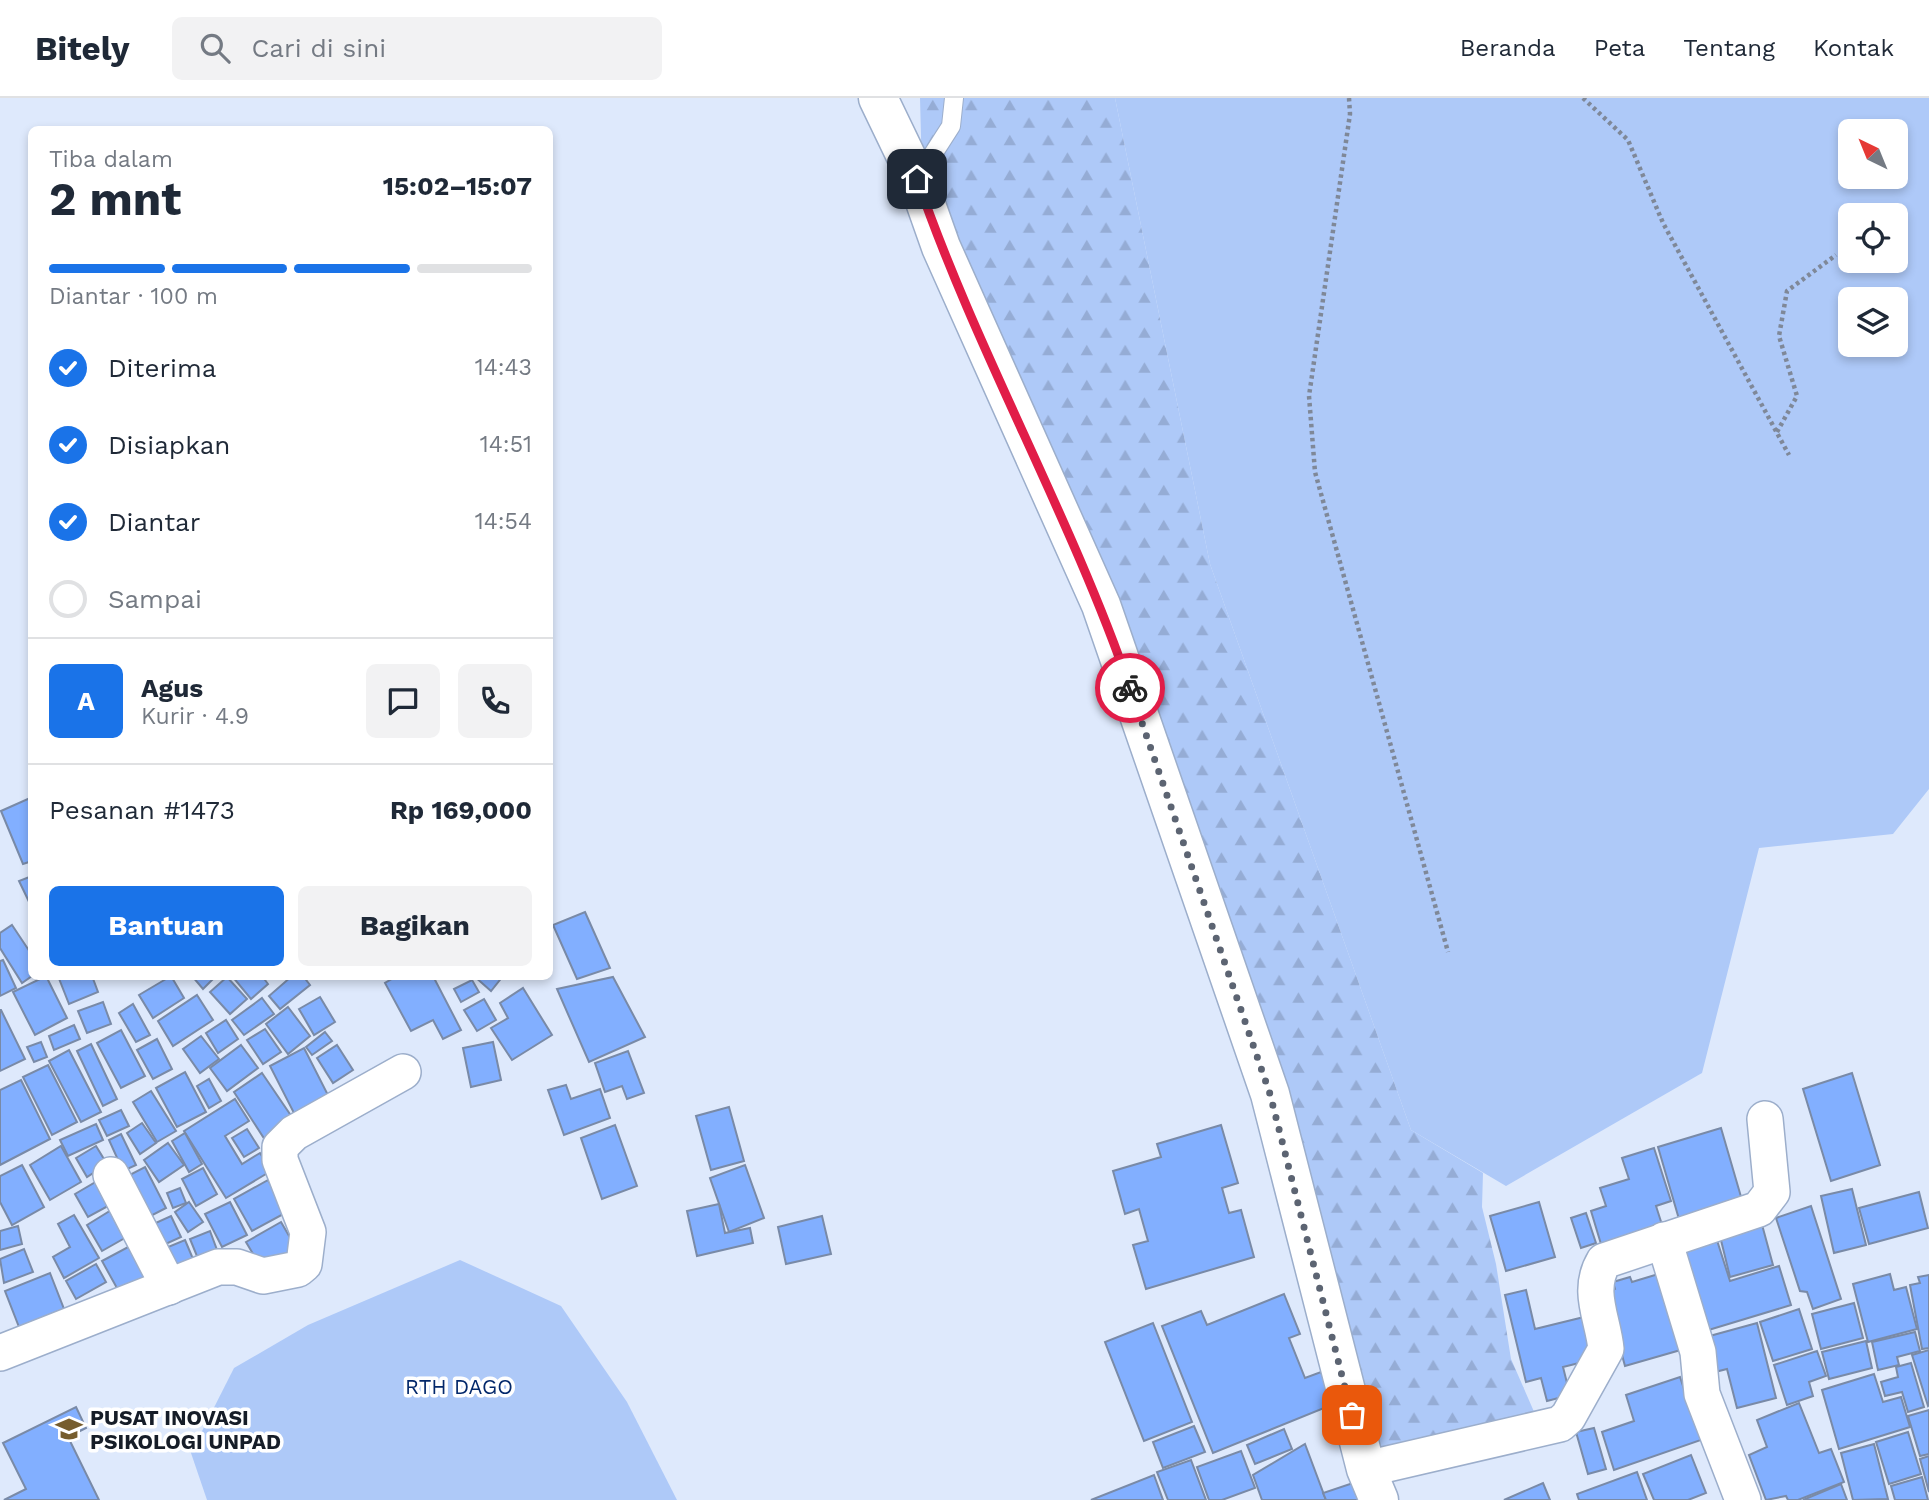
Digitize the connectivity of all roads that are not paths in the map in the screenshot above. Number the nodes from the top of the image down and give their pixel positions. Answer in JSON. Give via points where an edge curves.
{"nodes":[{"id":1,"x":878,"y":98,"type":"edge"},
{"id":2,"x":954,"y":98,"type":"edge"},
{"id":3,"x":917,"y":179,"type":"junction"},
{"id":4,"x":403,"y":1072,"type":"dead end"},
{"id":5,"x":1765,"y":1119,"type":"dead end"},
{"id":6,"x":111,"y":1175,"type":"dead end"},
{"id":7,"x":1664,"y":1240,"type":"junction"},
{"id":8,"x":169,"y":1287,"type":"junction"},
{"id":9,"x":0,"y":1353,"type":"edge"},
{"id":10,"x":1372,"y":1484,"type":"edge"},
{"id":11,"x":1743,"y":1500,"type":"edge"}],
"edges":[{"from":1,"to":3,"type":"street"},
{"from":2,"to":3,"type":"lane","via":[[951,126]]},
{"from":3,"to":10,"type":"street","via":[[941,247],[1101,604],[1128,680],[1270,1094]]},
{"from":4,"to":8,"type":"street","via":[[294,1133],[280,1147],[280,1160],[309,1232],[304,1264],[263,1276],[237,1266],[218,1267]]},
{"from":5,"to":7,"type":"street","via":[[1772,1192],[1768,1200],[1759,1209]]},
{"from":6,"to":8,"type":"street"},
{"from":7,"to":10,"type":"street","via":[[1604,1261],[1597,1272],[1594,1289],[1606,1349],[1560,1424]]},
{"from":7,"to":11,"type":"street","via":[[1698,1352],[1702,1394]]},
{"from":8,"to":9,"type":"street"}]}
